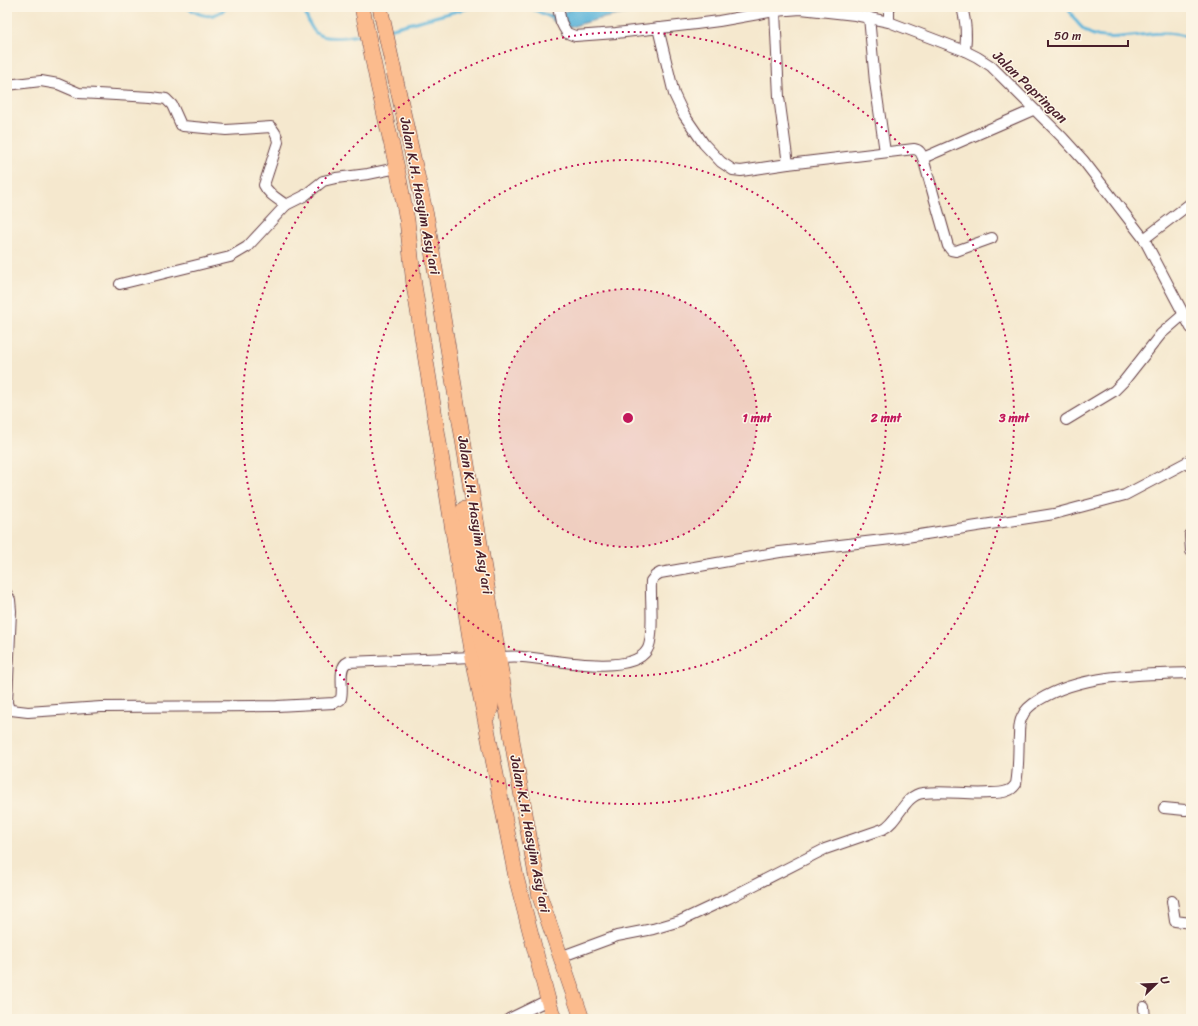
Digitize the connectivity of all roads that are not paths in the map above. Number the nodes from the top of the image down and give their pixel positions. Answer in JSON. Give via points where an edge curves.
{"nodes":[{"id":1,"x":362,"y":7,"type":"edge"},
{"id":2,"x":380,"y":7,"type":"edge"},
{"id":3,"x":558,"y":7,"type":"edge"},
{"id":4,"x":889,"y":7,"type":"edge"},
{"id":5,"x":962,"y":7,"type":"edge"},
{"id":6,"x":776,"y":11,"type":"junction"},
{"id":7,"x":869,"y":17,"type":"junction"},
{"id":8,"x":890,"y":22,"type":"junction"},
{"id":9,"x":658,"y":28,"type":"junction"},
{"id":10,"x":965,"y":51,"type":"junction"},
{"id":11,"x":7,"y":84,"type":"edge"},
{"id":12,"x":1033,"y":110,"type":"junction"},
{"id":13,"x":885,"y":152,"type":"junction"},
{"id":14,"x":923,"y":158,"type":"junction"},
{"id":15,"x":788,"y":164,"type":"junction"},
{"id":16,"x":397,"y":168,"type":"junction"},
{"id":17,"x":1191,"y":203,"type":"edge"},
{"id":18,"x":286,"y":205,"type":"junction"},
{"id":19,"x":992,"y":238,"type":"dead end"},
{"id":20,"x":1144,"y":239,"type":"junction"},
{"id":21,"x":120,"y":284,"type":"dead end"},
{"id":22,"x":1184,"y":314,"type":"junction"},
{"id":23,"x":1191,"y":328,"type":"edge"},
{"id":24,"x":1066,"y":420,"type":"dead end"},
{"id":25,"x":464,"y":444,"type":"junction"},
{"id":26,"x":1191,"y":460,"type":"edge"},
{"id":27,"x":1190,"y":535,"type":"dead end"},
{"id":28,"x":1191,"y":551,"type":"edge"},
{"id":29,"x":457,"y":554,"type":"junction"},
{"id":30,"x":488,"y":588,"type":"junction"},
{"id":31,"x":7,"y":594,"type":"edge"},
{"id":32,"x":473,"y":657,"type":"junction"},
{"id":33,"x":499,"y":657,"type":"junction"},
{"id":34,"x":1191,"y":672,"type":"edge"},
{"id":35,"x":7,"y":703,"type":"edge"},
{"id":36,"x":485,"y":719,"type":"junction"},
{"id":37,"x":1164,"y":808,"type":"dead end"},
{"id":38,"x":1191,"y":809,"type":"edge"},
{"id":39,"x":1172,"y":901,"type":"dead end"},
{"id":40,"x":1191,"y":923,"type":"edge"},
{"id":41,"x":560,"y":957,"type":"junction"},
{"id":42,"x":548,"y":1000,"type":"junction"},
{"id":43,"x":575,"y":1001,"type":"junction"},
{"id":44,"x":1144,"y":1007,"type":"dead end"},
{"id":45,"x":509,"y":1019,"type":"edge"},
{"id":46,"x":554,"y":1019,"type":"edge"},
{"id":47,"x":572,"y":1019,"type":"edge"},
{"id":48,"x":582,"y":1019,"type":"edge"},
{"id":49,"x":1145,"y":1019,"type":"edge"}],
"edges":[{"from":1,"to":16,"type":"highway","name":"Jalan K.H. Hasyim Asy'ari"},
{"from":2,"to":25,"type":"highway","name":"Jalan K.H. Hasyim Asy'ari","via":[[427,220]]},
{"from":3,"to":9,"type":"street","name":"Jalan Papringan","via":[[561,22],[570,35]]},
{"from":4,"to":8,"type":"street"},
{"from":5,"to":10,"type":"street","via":[[967,38]]},
{"from":6,"to":7,"type":"street","name":"Jalan Papringan","via":[[801,9]]},
{"from":6,"to":9,"type":"street","name":"Jalan Papringan"},
{"from":6,"to":15,"type":"street","via":[[779,97]]},
{"from":7,"to":8,"type":"street","name":"Jalan Papringan"},
{"from":7,"to":13,"type":"street"},
{"from":8,"to":10,"type":"street","name":"Jalan Papringan"},
{"from":9,"to":15,"type":"street","via":[[674,94],[684,115],[704,144],[721,162],[733,170],[741,171]]},
{"from":10,"to":12,"type":"street","name":"Jalan Papringan","via":[[991,66]]},
{"from":11,"to":18,"type":"street","via":[[41,81],[58,84],[79,93],[166,99],[183,126],[226,130],[271,127],[278,142],[264,185],[269,193]]},
{"from":12,"to":14,"type":"street"},
{"from":12,"to":20,"type":"street","name":"Jalan Papringan","via":[[1083,160]]},
{"from":13,"to":14,"type":"street","via":[[914,149],[921,152]]},
{"from":13,"to":15,"type":"street"},
{"from":14,"to":19,"type":"street","via":[[951,250],[956,251]]},
{"from":16,"to":18,"type":"street","via":[[323,181],[304,196]]},
{"from":16,"to":29,"type":"highway","name":"Jalan K.H. Hasyim Asy'ari","via":[[408,220],[414,285]]},
{"from":17,"to":20,"type":"street"},
{"from":18,"to":21,"type":"street","via":[[247,247],[230,257]]},
{"from":20,"to":22,"type":"street","name":"Jalan Papringan"},
{"from":22,"to":23,"type":"street","name":"Jalan Papringan"},
{"from":22,"to":24,"type":"street","via":[[1161,334],[1114,392]]},
{"from":25,"to":29,"type":"highway","via":[[458,463],[472,562],[470,565],[464,566]]},
{"from":25,"to":30,"type":"highway","name":"Jalan K.H. Hasyim Asy'ari"},
{"from":26,"to":33,"type":"street","via":[[1125,496],[1054,514],[900,538],[780,552],[660,573],[651,580],[652,636],[647,651],[623,664],[596,665]]},
{"from":27,"to":28,"type":"street"},
{"from":29,"to":32,"type":"highway","name":"Jalan K.H. Hasyim Asy'ari"},
{"from":30,"to":33,"type":"highway","name":"Jalan K.H. Hasyim Asy'ari"},
{"from":30,"to":36,"type":"highway","via":[[481,576],[474,577],[472,584],[492,698]]},
{"from":31,"to":35,"type":"street","via":[[11,611]]},
{"from":32,"to":35,"type":"street","via":[[348,662],[342,667],[341,698],[337,702],[328,703],[277,706],[101,707],[28,712],[9,709]]},
{"from":32,"to":36,"type":"highway","name":"Jalan K.H. Hasyim Asy'ari"},
{"from":33,"to":41,"type":"highway","name":"Jalan K.H. Hasyim Asy'ari","via":[[514,758],[540,897]]},
{"from":34,"to":41,"type":"street","via":[[1094,680],[1050,694],[1030,706],[1022,715],[1016,784],[1010,790],[981,794],[917,794],[883,830],[825,849],[687,918],[653,930],[617,936]]},
{"from":36,"to":42,"type":"highway","name":"Jalan K.H. Hasyim Asy'ari","via":[[516,877]]},
{"from":37,"to":38,"type":"street"},
{"from":39,"to":40,"type":"street","via":[[1175,921]]},
{"from":41,"to":43,"type":"highway","name":"Jalan K.H. Hasyim Asy'ari"},
{"from":42,"to":45,"type":"street"},
{"from":42,"to":46,"type":"highway","name":"Jalan K.H. Hasyim Asy'ari"},
{"from":43,"to":47,"type":"highway"},
{"from":43,"to":48,"type":"highway","name":"Jalan K.H. Hasyim Asy'ari"},
{"from":44,"to":49,"type":"street"}]}
